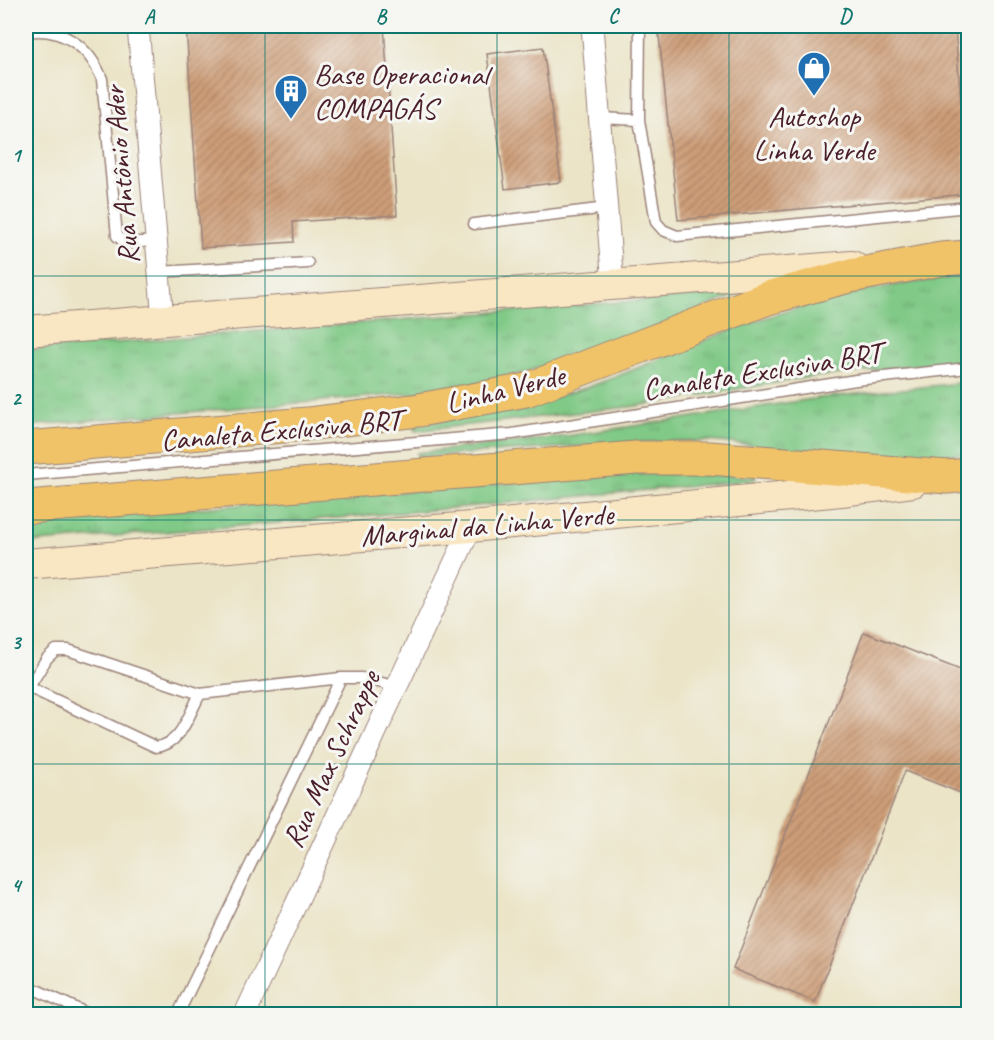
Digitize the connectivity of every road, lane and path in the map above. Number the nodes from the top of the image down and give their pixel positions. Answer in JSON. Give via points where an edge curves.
{"nodes":[{"id":1,"x":138,"y":26,"type":"edge"},
{"id":2,"x":592,"y":26,"type":"edge"},
{"id":3,"x":640,"y":26,"type":"edge"},
{"id":4,"x":26,"y":32,"type":"edge"},
{"id":5,"x":600,"y":118,"type":"junction"},
{"id":6,"x":639,"y":120,"type":"junction"},
{"id":7,"x":969,"y":207,"type":"edge"},
{"id":8,"x":607,"y":208,"type":"junction"},
{"id":9,"x":474,"y":224,"type":"dead end"},
{"id":10,"x":156,"y":241,"type":"junction"},
{"id":11,"x":955,"y":258,"type":"edge"},
{"id":12,"x":308,"y":263,"type":"dead end"},
{"id":13,"x":159,"y":272,"type":"junction"},
{"id":14,"x":613,"y":285,"type":"junction"},
{"id":15,"x":163,"y":320,"type":"junction"},
{"id":16,"x":26,"y":331,"type":"edge"},
{"id":17,"x":969,"y":368,"type":"edge"},
{"id":18,"x":26,"y":448,"type":"edge"},
{"id":19,"x":26,"y":476,"type":"edge"},
{"id":20,"x":958,"y":476,"type":"edge"},
{"id":21,"x":26,"y":507,"type":"edge"},
{"id":22,"x":471,"y":527,"type":"junction"},
{"id":23,"x":26,"y":564,"type":"edge"},
{"id":24,"x":341,"y":678,"type":"junction"},
{"id":25,"x":27,"y":687,"type":"edge"},
{"id":26,"x":398,"y":687,"type":"junction"},
{"id":27,"x":200,"y":694,"type":"junction"},
{"id":28,"x":26,"y":985,"type":"edge"},
{"id":29,"x":88,"y":1014,"type":"edge"},
{"id":30,"x":178,"y":1014,"type":"edge"},
{"id":31,"x":245,"y":1014,"type":"edge"}],
"edges":[{"from":1,"to":10,"type":"street","name":"Rua Antônio Ader"},
{"from":2,"to":5,"type":"street"},
{"from":3,"to":6,"type":"lane"},
{"from":4,"to":10,"type":"lane","via":[[41,30],[77,41],[95,62],[102,79],[117,236],[126,243]]},
{"from":5,"to":6,"type":"lane"},
{"from":5,"to":8,"type":"street"},
{"from":6,"to":7,"type":"lane","via":[[656,222],[676,236]]},
{"from":8,"to":9,"type":"lane"},
{"from":8,"to":14,"type":"street"},
{"from":10,"to":13,"type":"street","name":"Rua Antônio Ader"},
{"from":11,"to":14,"type":"main road"},
{"from":11,"to":18,"type":"highway","name":"Linha Verde","via":[[846,277],[768,298],[526,390],[419,410],[307,424]]},
{"from":12,"to":13,"type":"lane"},
{"from":13,"to":15,"type":"street","name":"Rua Antônio Ader"},
{"from":14,"to":15,"type":"main road"},
{"from":15,"to":16,"type":"main road"},
{"from":17,"to":19,"type":"lane","name":"Canaleta Exclusiva BRT","via":[[856,380],[512,434]]},
{"from":20,"to":21,"type":"highway","via":[[710,458],[636,459]]},
{"from":20,"to":22,"type":"main road","name":"Marginal da Linha Verde","via":[[841,492]]},
{"from":22,"to":23,"type":"main road","name":"Marginal da Linha Verde"},
{"from":22,"to":26,"type":"street","name":"Rua Max Schrappe"},
{"from":24,"to":26,"type":"lane","via":[[362,678]]},
{"from":24,"to":27,"type":"lane"},
{"from":24,"to":30,"type":"lane"},
{"from":25,"to":27,"type":"lane","via":[[47,658],[56,650],[68,650]]},
{"from":25,"to":27,"type":"lane","via":[[156,747],[175,740]]},
{"from":26,"to":31,"type":"street","name":"Rua Max Schrappe"},
{"from":28,"to":29,"type":"lane"}]}
